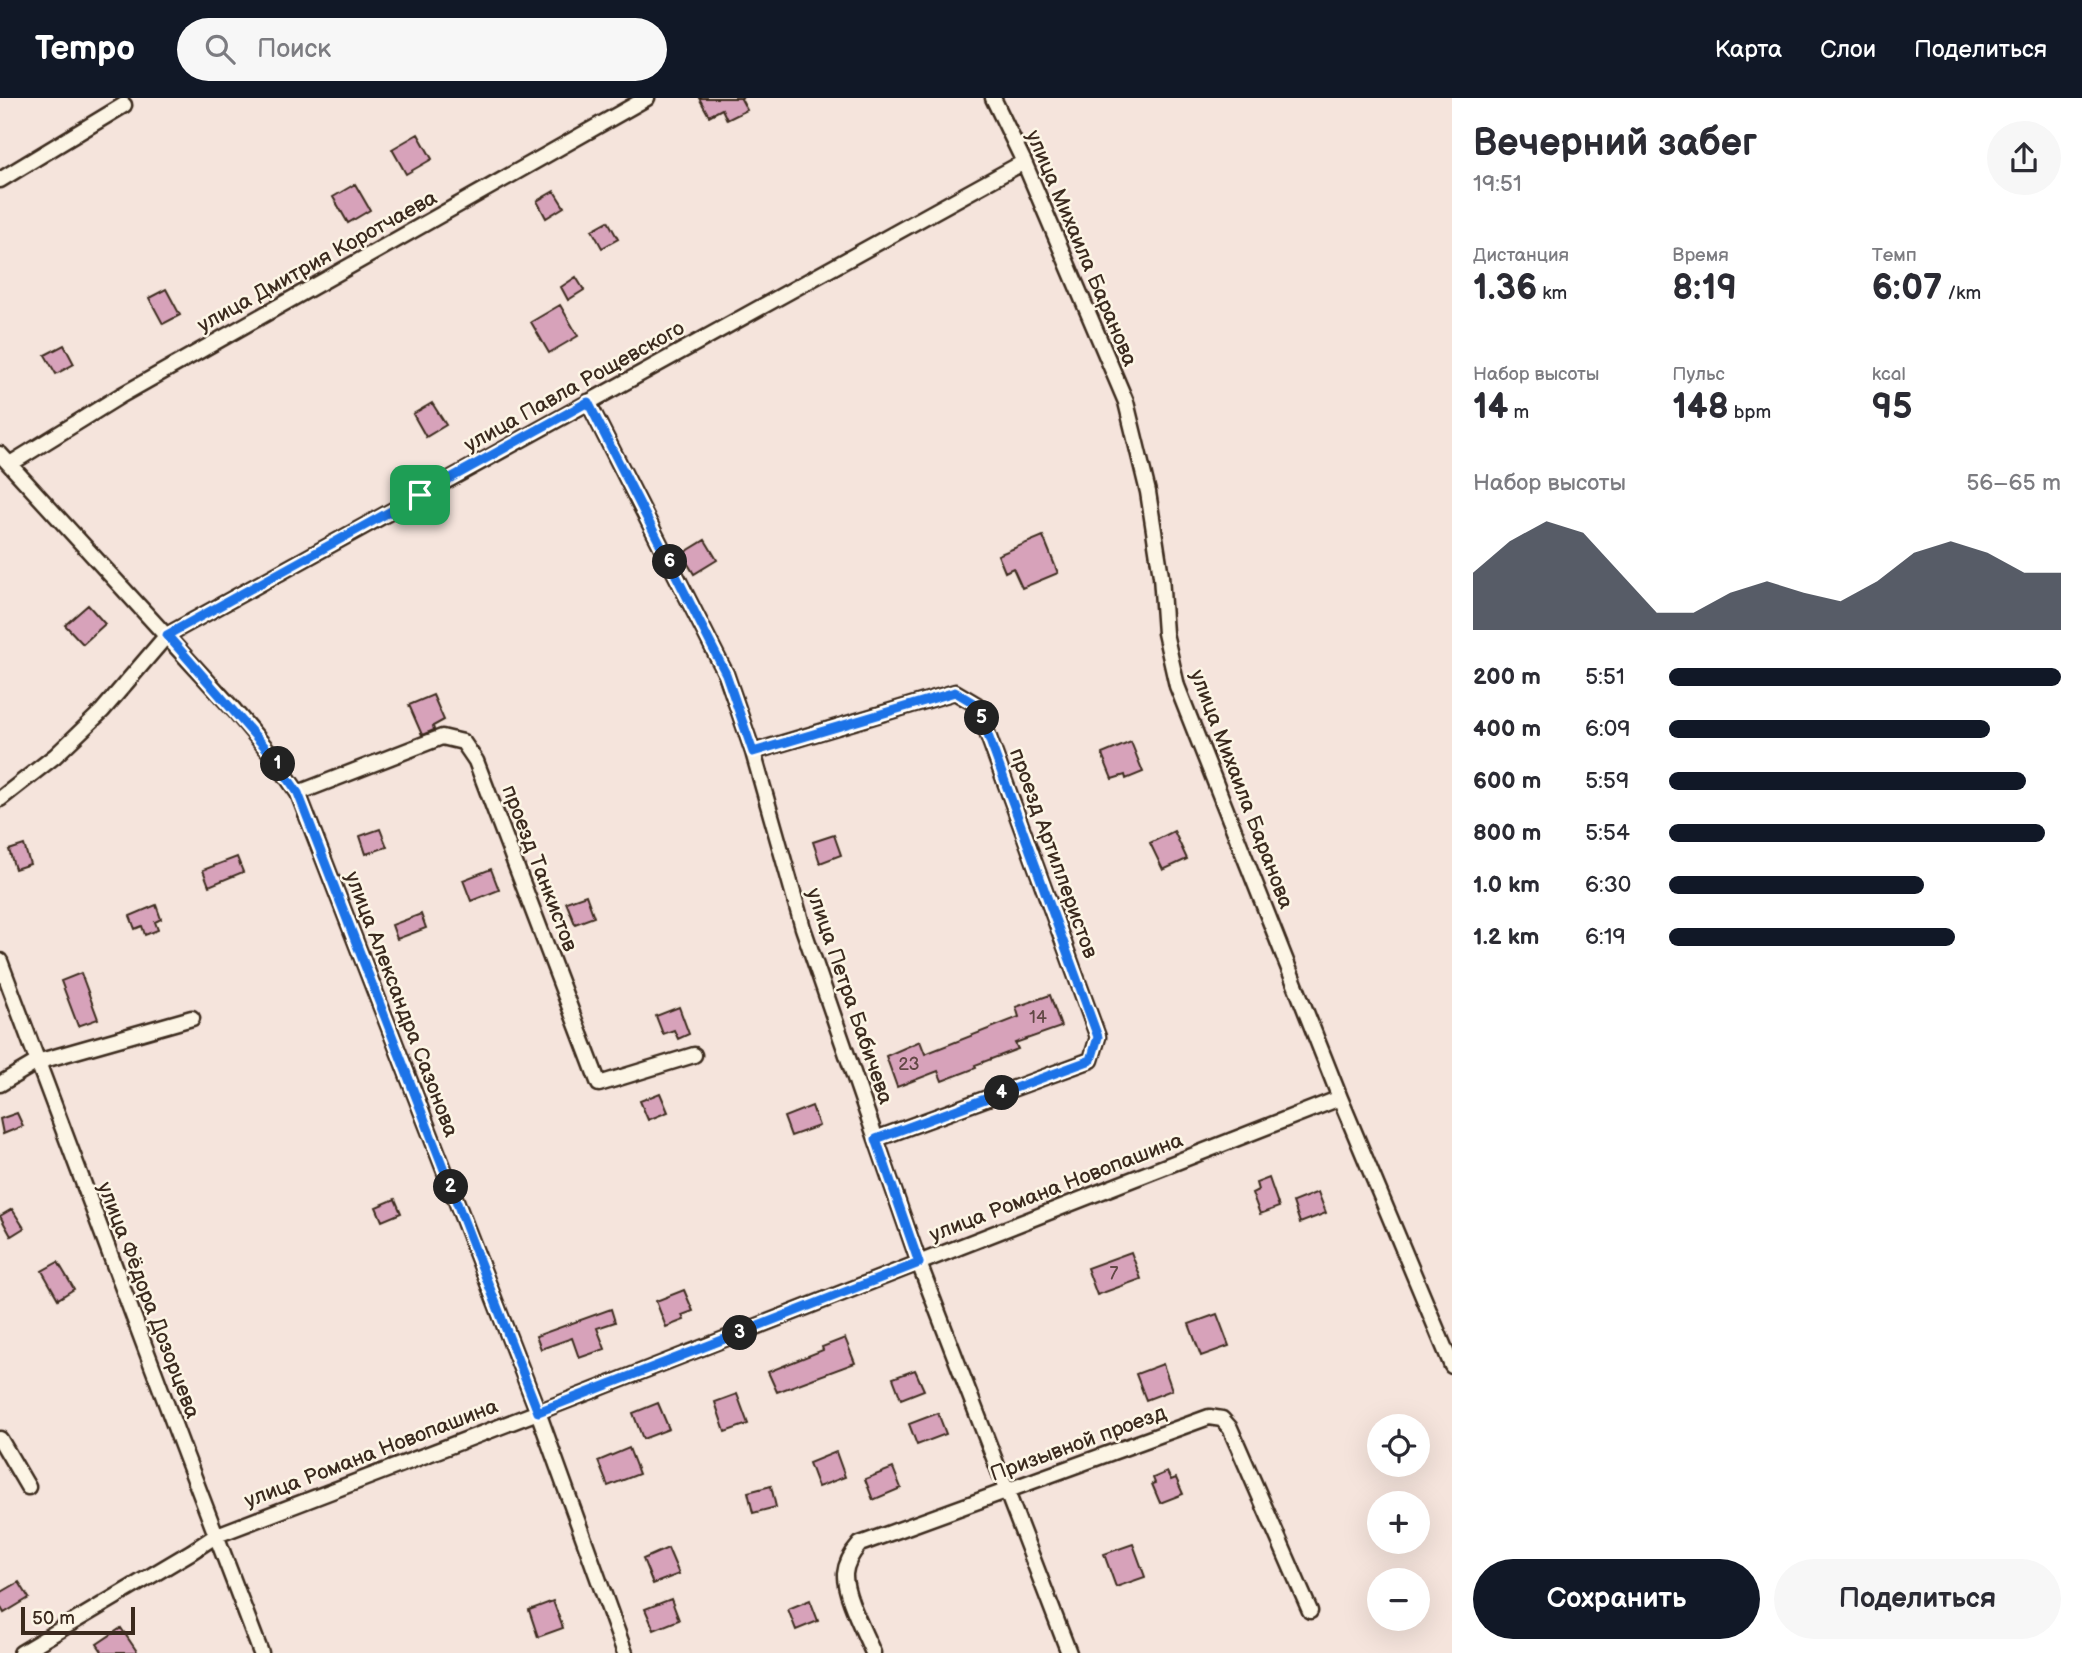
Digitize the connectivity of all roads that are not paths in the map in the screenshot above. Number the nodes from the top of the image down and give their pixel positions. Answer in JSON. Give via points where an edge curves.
{"nodes":[{"id":1,"x":648,"y":98,"type":"edge"},
{"id":2,"x":993,"y":98,"type":"edge"},
{"id":3,"x":124,"y":105,"type":"dead end"},
{"id":4,"x":1024,"y":162,"type":"junction"},
{"id":5,"x":0,"y":180,"type":"edge"},
{"id":6,"x":588,"y":402,"type":"junction"},
{"id":7,"x":5,"y":459,"type":"edge"},
{"id":8,"x":167,"y":635,"type":"junction"},
{"id":9,"x":753,"y":752,"type":"junction"},
{"id":10,"x":298,"y":793,"type":"junction"},
{"id":11,"x":0,"y":799,"type":"edge"},
{"id":12,"x":0,"y":961,"type":"edge"},
{"id":13,"x":192,"y":1018,"type":"dead end"},
{"id":14,"x":694,"y":1055,"type":"dead end"},
{"id":15,"x":37,"y":1062,"type":"junction"},
{"id":16,"x":0,"y":1084,"type":"edge"},
{"id":17,"x":1340,"y":1098,"type":"junction"},
{"id":18,"x":876,"y":1139,"type":"junction"},
{"id":19,"x":919,"y":1263,"type":"junction"},
{"id":20,"x":1452,"y":1366,"type":"edge"},
{"id":21,"x":538,"y":1412,"type":"junction"},
{"id":22,"x":0,"y":1439,"type":"edge"},
{"id":23,"x":28,"y":1487,"type":"dead end"},
{"id":24,"x":1007,"y":1491,"type":"junction"},
{"id":25,"x":217,"y":1535,"type":"junction"},
{"id":26,"x":1310,"y":1611,"type":"dead end"},
{"id":27,"x":21,"y":1653,"type":"edge"},
{"id":28,"x":261,"y":1653,"type":"edge"},
{"id":29,"x":625,"y":1653,"type":"edge"},
{"id":30,"x":873,"y":1653,"type":"edge"},
{"id":31,"x":1069,"y":1653,"type":"edge"}],
"edges":[{"from":1,"to":7,"type":"street","name":"улица Дмитрия Коротчаева"},
{"from":2,"to":4,"type":"street","name":"улица Михаила Баранова"},
{"from":3,"to":5,"type":"street"},
{"from":4,"to":6,"type":"street","name":"улица Павла Рощевского"},
{"from":4,"to":17,"type":"street","name":"улица Михаила Баранова","via":[[1126,402],[1148,492],[1165,633],[1177,686]]},
{"from":6,"to":8,"type":"street","name":"улица Павла Рощевского"},
{"from":6,"to":9,"type":"street","name":"улица Петра Бабичева","via":[[726,674]]},
{"from":7,"to":8,"type":"street","name":"улица Александра Сазонова"},
{"from":8,"to":10,"type":"street","name":"улица Александра Сазонова","via":[[271,754]]},
{"from":8,"to":11,"type":"street","name":"улица Павла Рощевского","via":[[93,720]]},
{"from":9,"to":18,"type":"street","name":"улица Петра Бабичева","via":[[803,928]]},
{"from":9,"to":18,"type":"street","name":"проезд Артиллеристов","via":[[955,692],[977,705],[1098,1037],[1091,1060]]},
{"from":10,"to":14,"type":"street","name":"проезд Танкистов","via":[[442,737],[463,742],[476,761],[599,1084]]},
{"from":10,"to":21,"type":"street","name":"улица Александра Сазонова"},
{"from":12,"to":15,"type":"street","name":"улица Фёдора Дозорцева"},
{"from":13,"to":15,"type":"street"},
{"from":15,"to":16,"type":"street"},
{"from":15,"to":25,"type":"street","name":"улица Фёдора Дозорцева"},
{"from":17,"to":19,"type":"street","name":"улица Романа Новопашина"},
{"from":17,"to":20,"type":"street","name":"улица Михаила Баранова"},
{"from":18,"to":19,"type":"street","name":"улица Петра Бабичева"},
{"from":19,"to":21,"type":"street","name":"улица Романа Новопашина"},
{"from":19,"to":24,"type":"street","name":"улица Петра Бабичева"},
{"from":21,"to":25,"type":"street","name":"улица Романа Новопашина"},
{"from":21,"to":29,"type":"street","name":"улица Александра Сазонова"},
{"from":22,"to":23,"type":"street"},
{"from":24,"to":26,"type":"street","name":"Призывной проезд","via":[[1209,1417],[1222,1419],[1230,1428]]},
{"from":24,"to":30,"type":"street","name":"Призывной проезд","via":[[860,1544],[852,1553],[845,1574],[847,1591]]},
{"from":24,"to":31,"type":"street","name":"улица Петра Бабичева"},
{"from":25,"to":27,"type":"street","name":"улица Романа Новопашина"},
{"from":25,"to":28,"type":"street","name":"улица Фёдора Дозорцева"}]}
